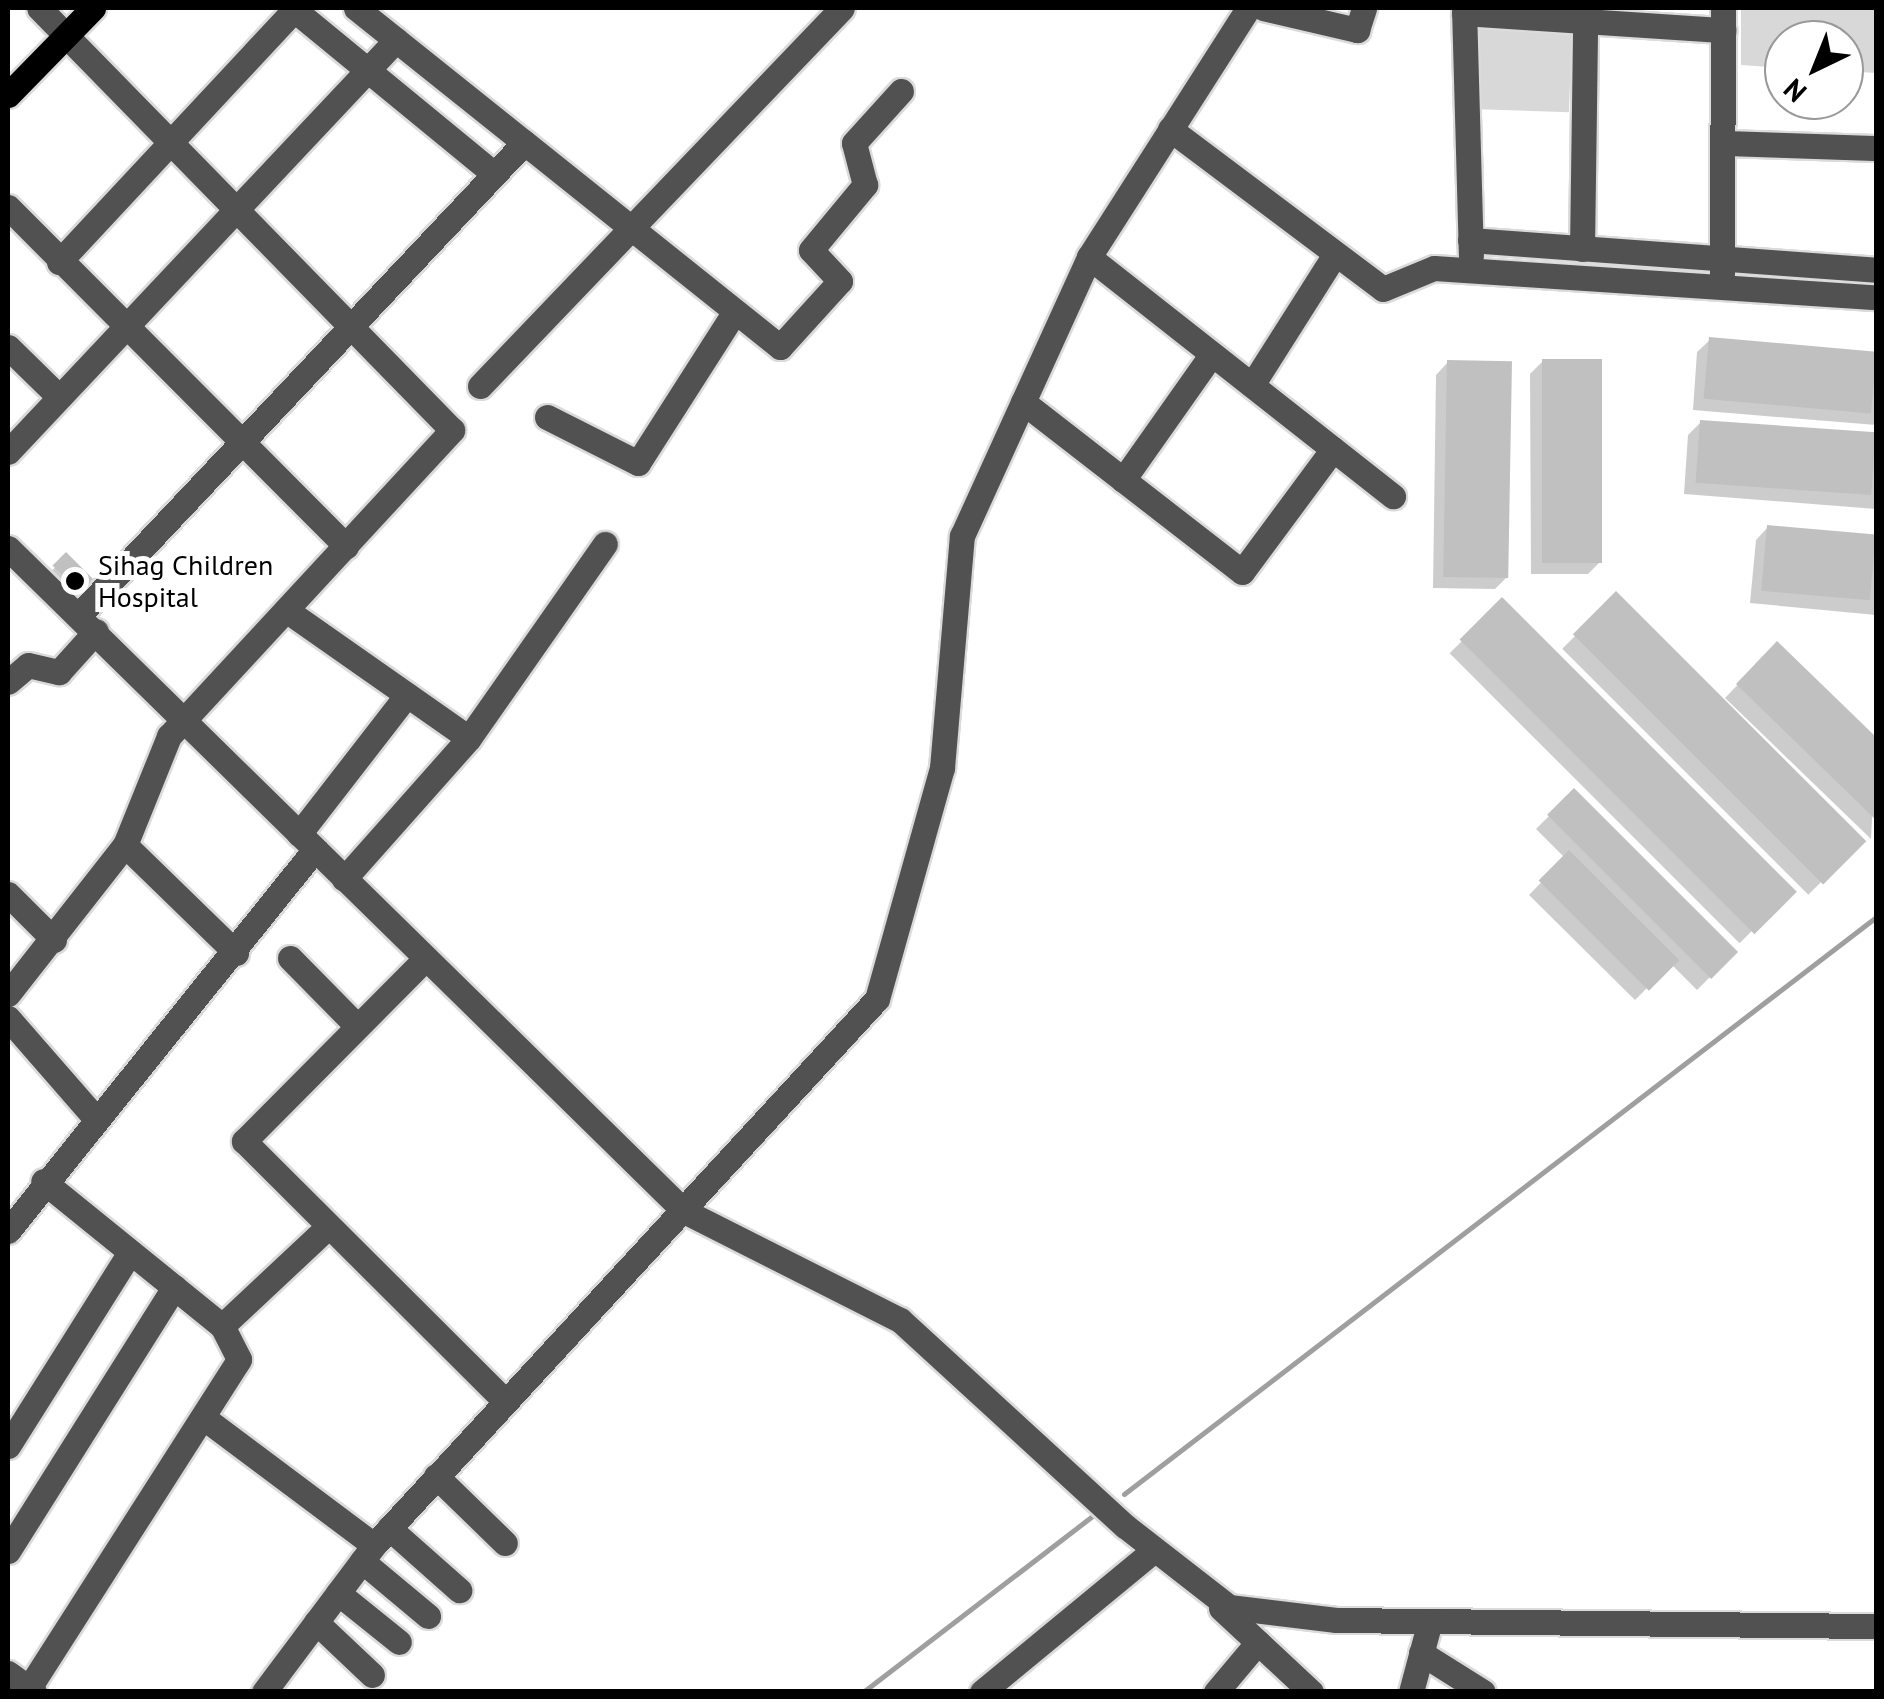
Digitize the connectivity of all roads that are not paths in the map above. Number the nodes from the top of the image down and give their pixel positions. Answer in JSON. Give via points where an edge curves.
{"nodes":[{"id":1,"x":40,"y":8,"type":"edge"},
{"id":2,"x":93,"y":8,"type":"edge"},
{"id":3,"x":356,"y":8,"type":"edge"},
{"id":4,"x":842,"y":8,"type":"edge"},
{"id":5,"x":1248,"y":8,"type":"edge"},
{"id":6,"x":1263,"y":8,"type":"edge"},
{"id":7,"x":1364,"y":8,"type":"edge"},
{"id":8,"x":293,"y":9,"type":"edge"},
{"id":9,"x":1464,"y":10,"type":"edge"},
{"id":10,"x":1723,"y":19,"type":"edge"},
{"id":11,"x":1584,"y":21,"type":"junction"},
{"id":12,"x":66,"y":33,"type":"junction"},
{"id":13,"x":396,"y":40,"type":"junction"},
{"id":14,"x":368,"y":70,"type":"junction"},
{"id":15,"x":901,"y":91,"type":"dead end"},
{"id":16,"x":8,"y":95,"type":"edge"},
{"id":17,"x":1170,"y":130,"type":"junction"},
{"id":18,"x":171,"y":140,"type":"junction"},
{"id":19,"x":524,"y":143,"type":"junction"},
{"id":20,"x":1724,"y":143,"type":"junction"},
{"id":21,"x":1876,"y":148,"type":"edge"},
{"id":22,"x":494,"y":174,"type":"junction"},
{"id":23,"x":236,"y":205,"type":"junction"},
{"id":24,"x":8,"y":206,"type":"edge"},
{"id":25,"x":630,"y":223,"type":"junction"},
{"id":26,"x":1470,"y":240,"type":"junction"},
{"id":27,"x":1582,"y":249,"type":"junction"},
{"id":28,"x":1334,"y":254,"type":"junction"},
{"id":29,"x":1089,"y":257,"type":"junction"},
{"id":30,"x":1720,"y":261,"type":"junction"},
{"id":31,"x":59,"y":262,"type":"junction"},
{"id":32,"x":1876,"y":270,"type":"edge"},
{"id":33,"x":1471,"y":271,"type":"junction"},
{"id":34,"x":1724,"y":288,"type":"junction"},
{"id":35,"x":1876,"y":297,"type":"edge"},
{"id":36,"x":734,"y":313,"type":"junction"},
{"id":37,"x":349,"y":325,"type":"junction"},
{"id":38,"x":122,"y":328,"type":"junction"},
{"id":39,"x":8,"y":346,"type":"edge"},
{"id":40,"x":1212,"y":354,"type":"junction"},
{"id":41,"x":1252,"y":385,"type":"junction"},
{"id":42,"x":480,"y":386,"type":"dead end"},
{"id":43,"x":58,"y":397,"type":"junction"},
{"id":44,"x":1023,"y":402,"type":"junction"},
{"id":45,"x":546,"y":416,"type":"dead end"},
{"id":46,"x":235,"y":440,"type":"junction"},
{"id":47,"x":1333,"y":449,"type":"junction"},
{"id":48,"x":8,"y":452,"type":"edge"},
{"id":49,"x":1122,"y":480,"type":"junction"},
{"id":50,"x":1393,"y":496,"type":"dead end"},
{"id":51,"x":606,"y":544,"type":"dead end"},
{"id":52,"x":346,"y":546,"type":"junction"},
{"id":53,"x":8,"y":548,"type":"edge"},
{"id":54,"x":286,"y":610,"type":"junction"},
{"id":55,"x":87,"y":623,"type":"junction"},
{"id":56,"x":8,"y":682,"type":"edge"},
{"id":57,"x":406,"y":694,"type":"junction"},
{"id":58,"x":184,"y":720,"type":"junction"},
{"id":59,"x":469,"y":738,"type":"junction"},
{"id":60,"x":307,"y":841,"type":"junction"},
{"id":61,"x":125,"y":845,"type":"junction"},
{"id":62,"x":344,"y":878,"type":"junction"},
{"id":63,"x":8,"y":894,"type":"edge"},
{"id":64,"x":54,"y":940,"type":"junction"},
{"id":65,"x":236,"y":953,"type":"junction"},
{"id":66,"x":290,"y":958,"type":"dead end"},
{"id":67,"x":425,"y":959,"type":"junction"},
{"id":68,"x":8,"y":994,"type":"edge"},
{"id":69,"x":8,"y":1018,"type":"edge"},
{"id":70,"x":356,"y":1024,"type":"junction"},
{"id":71,"x":96,"y":1119,"type":"junction"},
{"id":72,"x":43,"y":1181,"type":"junction"},
{"id":73,"x":684,"y":1211,"type":"junction"},
{"id":74,"x":329,"y":1226,"type":"junction"},
{"id":75,"x":8,"y":1231,"type":"edge"},
{"id":76,"x":130,"y":1252,"type":"junction"},
{"id":77,"x":174,"y":1287,"type":"junction"},
{"id":78,"x":222,"y":1326,"type":"junction"},
{"id":79,"x":504,"y":1400,"type":"junction"},
{"id":80,"x":204,"y":1418,"type":"junction"},
{"id":81,"x":8,"y":1446,"type":"edge"},
{"id":82,"x":436,"y":1476,"type":"junction"},
{"id":83,"x":505,"y":1543,"type":"dead end"},
{"id":84,"x":375,"y":1545,"type":"junction"},
{"id":85,"x":1154,"y":1550,"type":"junction"},
{"id":86,"x":8,"y":1551,"type":"edge"},
{"id":87,"x":1199,"y":1588,"type":"junction"},
{"id":88,"x":459,"y":1590,"type":"dead end"},
{"id":89,"x":338,"y":1593,"type":"junction"},
{"id":90,"x":428,"y":1616,"type":"dead end"},
{"id":91,"x":1430,"y":1621,"type":"junction"},
{"id":92,"x":316,"y":1622,"type":"junction"},
{"id":93,"x":1876,"y":1626,"type":"edge"},
{"id":94,"x":399,"y":1642,"type":"dead end"},
{"id":95,"x":1258,"y":1642,"type":"junction"},
{"id":96,"x":1422,"y":1653,"type":"junction"},
{"id":97,"x":8,"y":1673,"type":"edge"},
{"id":98,"x":372,"y":1675,"type":"dead end"},
{"id":99,"x":269,"y":1689,"type":"edge"},
{"id":100,"x":32,"y":1690,"type":"edge"},
{"id":101,"x":982,"y":1692,"type":"edge"},
{"id":102,"x":1216,"y":1692,"type":"edge"},
{"id":103,"x":1311,"y":1692,"type":"edge"},
{"id":104,"x":1411,"y":1692,"type":"edge"},
{"id":105,"x":1483,"y":1692,"type":"edge"}],
"edges":[{"from":1,"to":12,"type":"street"},
{"from":2,"to":12,"type":"main road"},
{"from":3,"to":13,"type":"street"},
{"from":4,"to":25,"type":"street"},
{"from":5,"to":17,"type":"street"},
{"from":6,"to":7,"type":"street","via":[[1356,30]]},
{"from":8,"to":14,"type":"street"},
{"from":8,"to":18,"type":"street"},
{"from":9,"to":11,"type":"street"},
{"from":9,"to":26,"type":"street"},
{"from":10,"to":11,"type":"street"},
{"from":10,"to":20,"type":"street"},
{"from":11,"to":27,"type":"street"},
{"from":12,"to":16,"type":"main road"},
{"from":12,"to":18,"type":"street"},
{"from":13,"to":14,"type":"street"},
{"from":13,"to":19,"type":"street"},
{"from":14,"to":22,"type":"street"},
{"from":14,"to":23,"type":"street"},
{"from":15,"to":36,"type":"street","via":[[854,142],[866,184],[811,250],[838,284],[785,347]]},
{"from":17,"to":28,"type":"street"},
{"from":17,"to":29,"type":"street"},
{"from":18,"to":23,"type":"street"},
{"from":18,"to":31,"type":"street"},
{"from":19,"to":22,"type":"street"},
{"from":19,"to":25,"type":"street"},
{"from":20,"to":21,"type":"street"},
{"from":20,"to":30,"type":"street"},
{"from":22,"to":37,"type":"street"},
{"from":23,"to":37,"type":"street"},
{"from":23,"to":38,"type":"street"},
{"from":24,"to":31,"type":"street"},
{"from":25,"to":36,"type":"street"},
{"from":25,"to":42,"type":"street"},
{"from":26,"to":27,"type":"street"},
{"from":26,"to":33,"type":"street"},
{"from":27,"to":30,"type":"street"},
{"from":28,"to":33,"type":"street","via":[[1382,289],[1434,268]]},
{"from":28,"to":41,"type":"street"},
{"from":29,"to":40,"type":"street"},
{"from":29,"to":44,"type":"street"},
{"from":30,"to":32,"type":"street"},
{"from":30,"to":34,"type":"street"},
{"from":31,"to":38,"type":"street"},
{"from":33,"to":34,"type":"street"},
{"from":34,"to":35,"type":"street"},
{"from":36,"to":45,"type":"street","via":[[638,463]]},
{"from":37,"to":46,"type":"street"},
{"from":37,"to":52,"type":"street","via":[[452,430]]},
{"from":38,"to":43,"type":"street"},
{"from":38,"to":46,"type":"street"},
{"from":39,"to":43,"type":"street"},
{"from":40,"to":41,"type":"street"},
{"from":40,"to":49,"type":"street"},
{"from":41,"to":47,"type":"street"},
{"from":43,"to":48,"type":"street"},
{"from":44,"to":49,"type":"street"},
{"from":44,"to":73,"type":"street","via":[[956,553],[950,724],[882,987]]},
{"from":46,"to":52,"type":"street"},
{"from":46,"to":55,"type":"street"},
{"from":47,"to":49,"type":"street","via":[[1247,572]]},
{"from":47,"to":50,"type":"street"},
{"from":51,"to":59,"type":"street"},
{"from":52,"to":54,"type":"street"},
{"from":53,"to":55,"type":"street"},
{"from":54,"to":57,"type":"street"},
{"from":54,"to":58,"type":"street"},
{"from":55,"to":56,"type":"street","via":[[59,672],[28,664]]},
{"from":55,"to":58,"type":"street"},
{"from":57,"to":59,"type":"street"},
{"from":57,"to":60,"type":"street"},
{"from":58,"to":60,"type":"street"},
{"from":58,"to":61,"type":"street","via":[[158,757]]},
{"from":59,"to":62,"type":"street"},
{"from":60,"to":62,"type":"street"},
{"from":60,"to":65,"type":"street"},
{"from":61,"to":64,"type":"street"},
{"from":61,"to":65,"type":"street"},
{"from":62,"to":67,"type":"street"},
{"from":63,"to":64,"type":"street"},
{"from":64,"to":68,"type":"street"},
{"from":65,"to":71,"type":"street"},
{"from":66,"to":70,"type":"street"},
{"from":67,"to":70,"type":"street"},
{"from":67,"to":73,"type":"street"},
{"from":69,"to":71,"type":"street"},
{"from":70,"to":74,"type":"street","via":[[244,1131]]},
{"from":71,"to":72,"type":"street"},
{"from":72,"to":75,"type":"street"},
{"from":72,"to":76,"type":"street"},
{"from":73,"to":79,"type":"street"},
{"from":73,"to":85,"type":"street","via":[[900,1320]]},
{"from":74,"to":78,"type":"street"},
{"from":74,"to":79,"type":"street"},
{"from":76,"to":77,"type":"street"},
{"from":76,"to":81,"type":"street"},
{"from":77,"to":78,"type":"street"},
{"from":77,"to":86,"type":"street"},
{"from":78,"to":80,"type":"street","via":[[240,1359]]},
{"from":79,"to":82,"type":"street"},
{"from":80,"to":84,"type":"street"},
{"from":80,"to":100,"type":"street"},
{"from":82,"to":83,"type":"street"},
{"from":82,"to":84,"type":"street"},
{"from":84,"to":88,"type":"street"},
{"from":84,"to":89,"type":"street"},
{"from":84,"to":90,"type":"street"},
{"from":85,"to":87,"type":"street"},
{"from":85,"to":101,"type":"street"},
{"from":87,"to":91,"type":"street","via":[[1265,1617]]},
{"from":87,"to":95,"type":"street"},
{"from":89,"to":92,"type":"street"},
{"from":89,"to":94,"type":"street"},
{"from":91,"to":93,"type":"street"},
{"from":91,"to":96,"type":"street"},
{"from":92,"to":98,"type":"street"},
{"from":92,"to":99,"type":"street"},
{"from":95,"to":102,"type":"street"},
{"from":95,"to":103,"type":"street"},
{"from":96,"to":104,"type":"street"},
{"from":96,"to":105,"type":"street"},
{"from":97,"to":100,"type":"street"}]}
